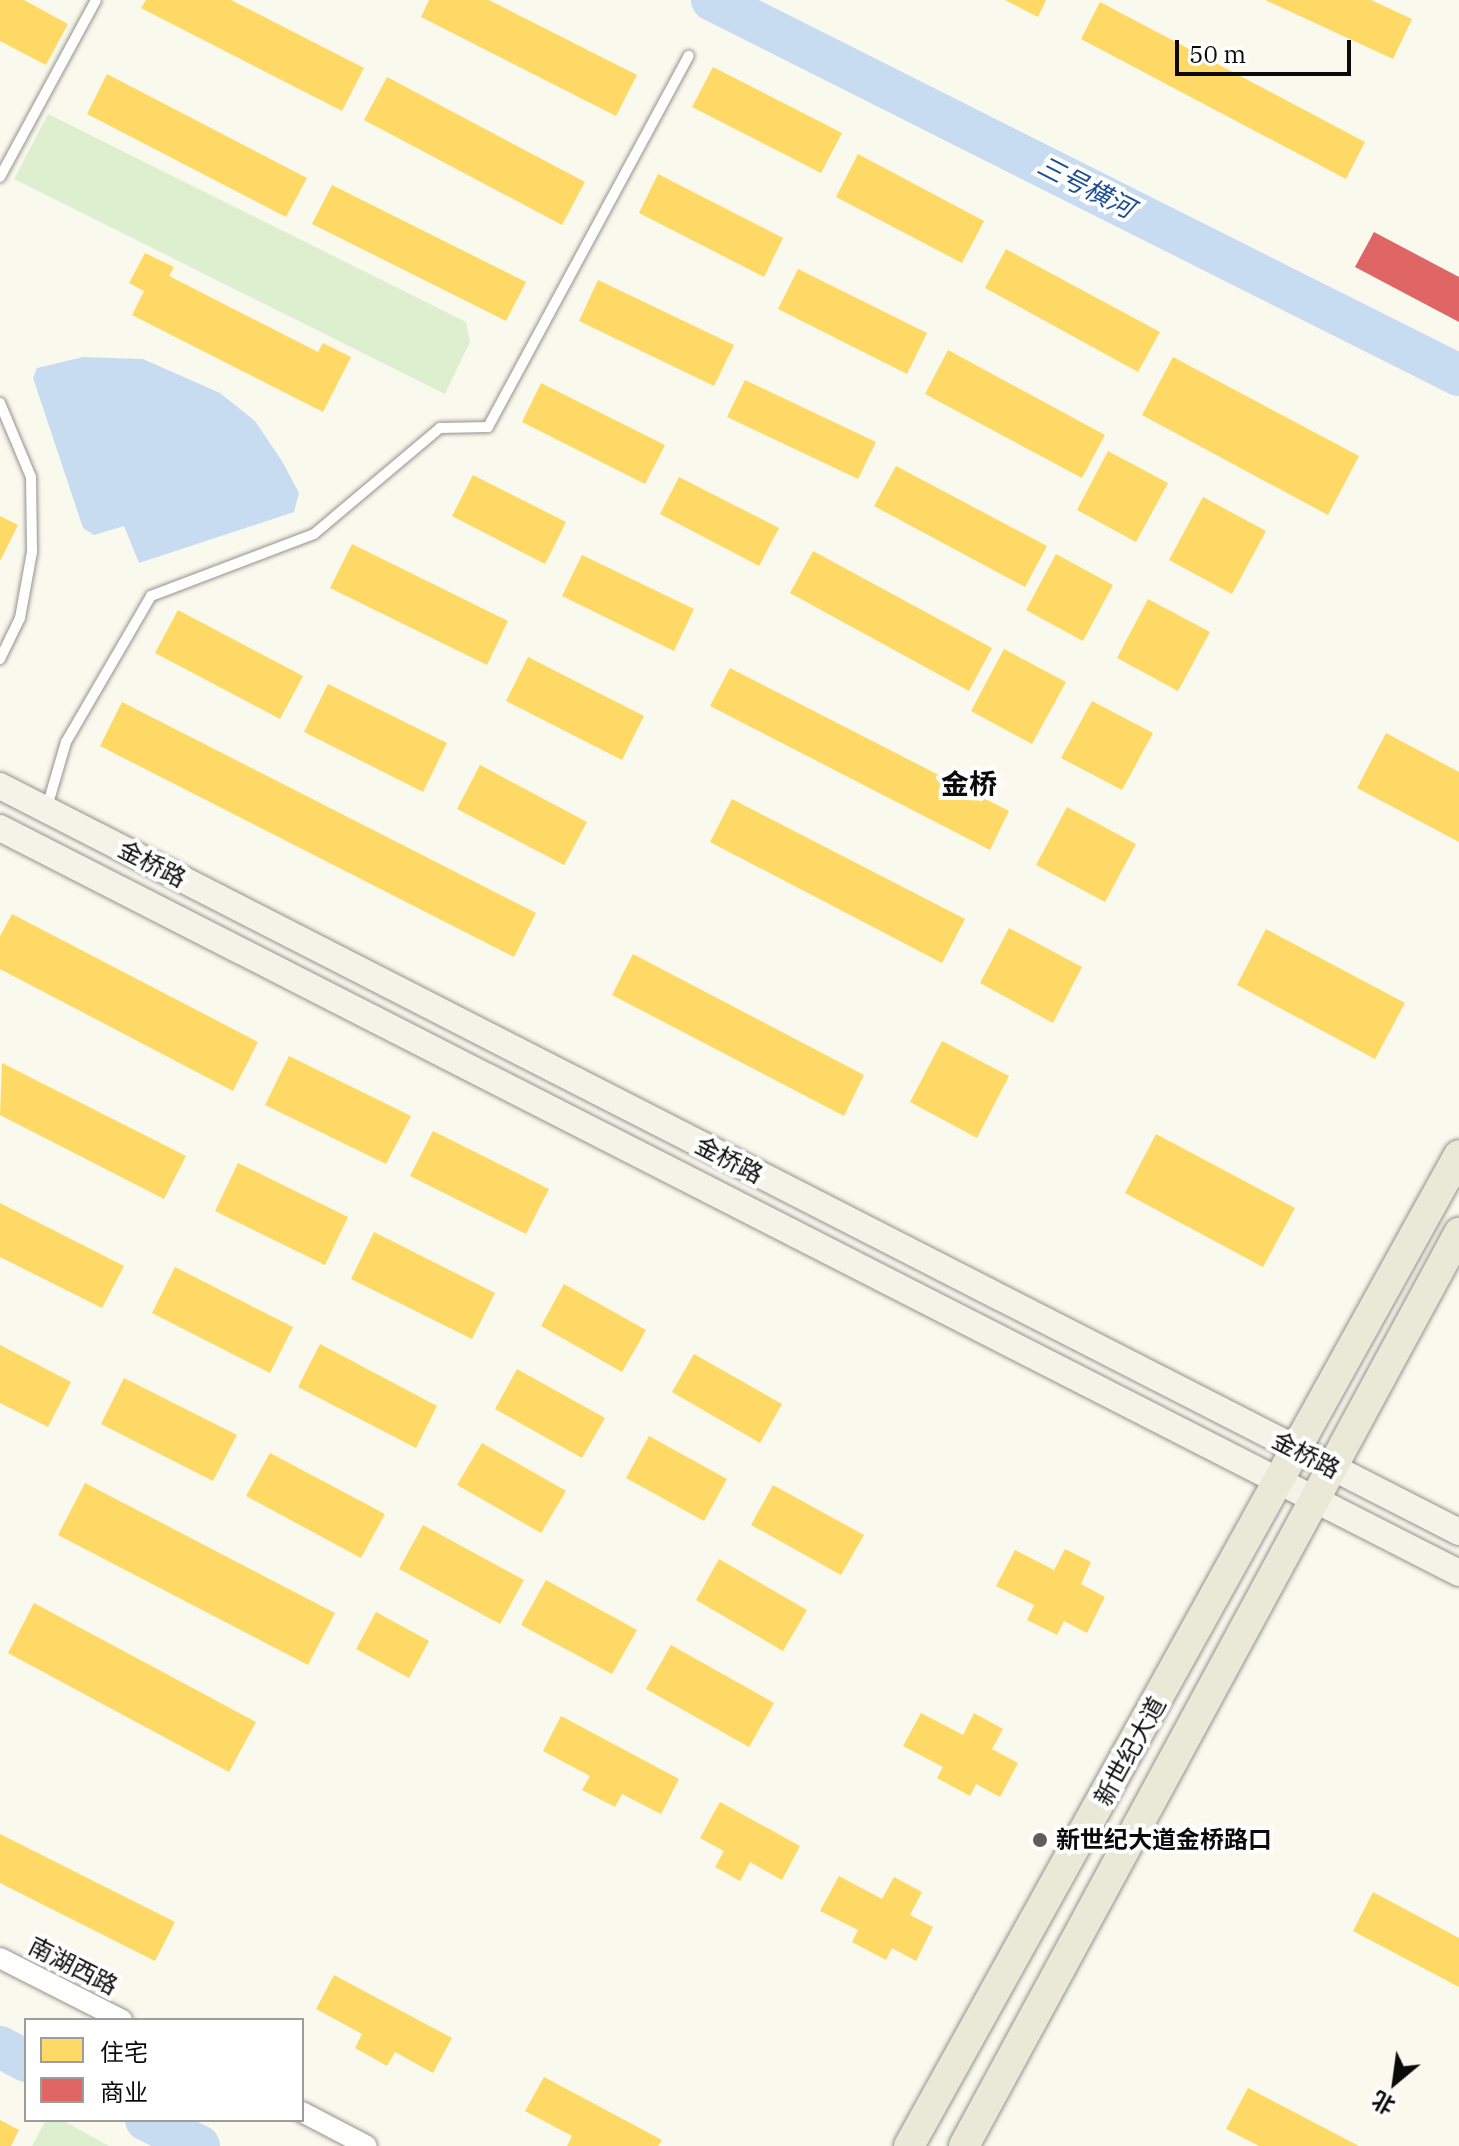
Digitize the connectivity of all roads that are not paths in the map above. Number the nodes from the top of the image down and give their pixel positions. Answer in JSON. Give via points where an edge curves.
{"nodes":[{"id":1,"x":96,"y":0,"type":"edge"},
{"id":2,"x":689,"y":56,"type":"dead end"},
{"id":3,"x":0,"y":177,"type":"edge"},
{"id":4,"x":0,"y":403,"type":"edge"},
{"id":5,"x":0,"y":659,"type":"edge"},
{"id":6,"x":0,"y":786,"type":"edge"},
{"id":7,"x":46,"y":810,"type":"junction"},
{"id":8,"x":0,"y":828,"type":"edge"},
{"id":9,"x":1459,"y":1155,"type":"edge"},
{"id":10,"x":1459,"y":1233,"type":"edge"},
{"id":11,"x":1299,"y":1451,"type":"junction"},
{"id":12,"x":1337,"y":1470,"type":"junction"},
{"id":13,"x":1282,"y":1483,"type":"junction"},
{"id":14,"x":1320,"y":1502,"type":"junction"},
{"id":15,"x":1459,"y":1532,"type":"edge"},
{"id":16,"x":1459,"y":1573,"type":"edge"},
{"id":17,"x":0,"y":1958,"type":"edge"},
{"id":18,"x":118,"y":2018,"type":"edge"},
{"id":19,"x":304,"y":2113,"type":"edge"},
{"id":20,"x":367,"y":2146,"type":"edge"},
{"id":21,"x":909,"y":2146,"type":"edge"},
{"id":22,"x":964,"y":2146,"type":"edge"}],
"edges":[{"from":1,"to":3,"type":"lane"},
{"from":2,"to":7,"type":"lane","via":[[488,427],[440,428],[314,534],[151,596],[66,742]]},
{"from":4,"to":5,"type":"lane","via":[[31,477],[32,552],[20,618]]},
{"from":6,"to":7,"type":"street","name":"金桥路"},
{"from":7,"to":11,"type":"street","name":"金桥路"},
{"from":8,"to":13,"type":"street","name":"金桥路"},
{"from":9,"to":11,"type":"main road"},
{"from":10,"to":12,"type":"main road"},
{"from":11,"to":12,"type":"street","name":"金桥路"},
{"from":11,"to":13,"type":"main road","name":"新世纪大道"},
{"from":12,"to":14,"type":"main road","name":"新世纪大道"},
{"from":12,"to":15,"type":"street","name":"金桥路"},
{"from":13,"to":14,"type":"street","name":"金桥路"},
{"from":13,"to":21,"type":"main road","name":"新世纪大道"},
{"from":14,"to":16,"type":"street","name":"金桥路"},
{"from":14,"to":22,"type":"main road","name":"新世纪大道"},
{"from":17,"to":18,"type":"street","name":"南湖西路"},
{"from":19,"to":20,"type":"street"}]}
